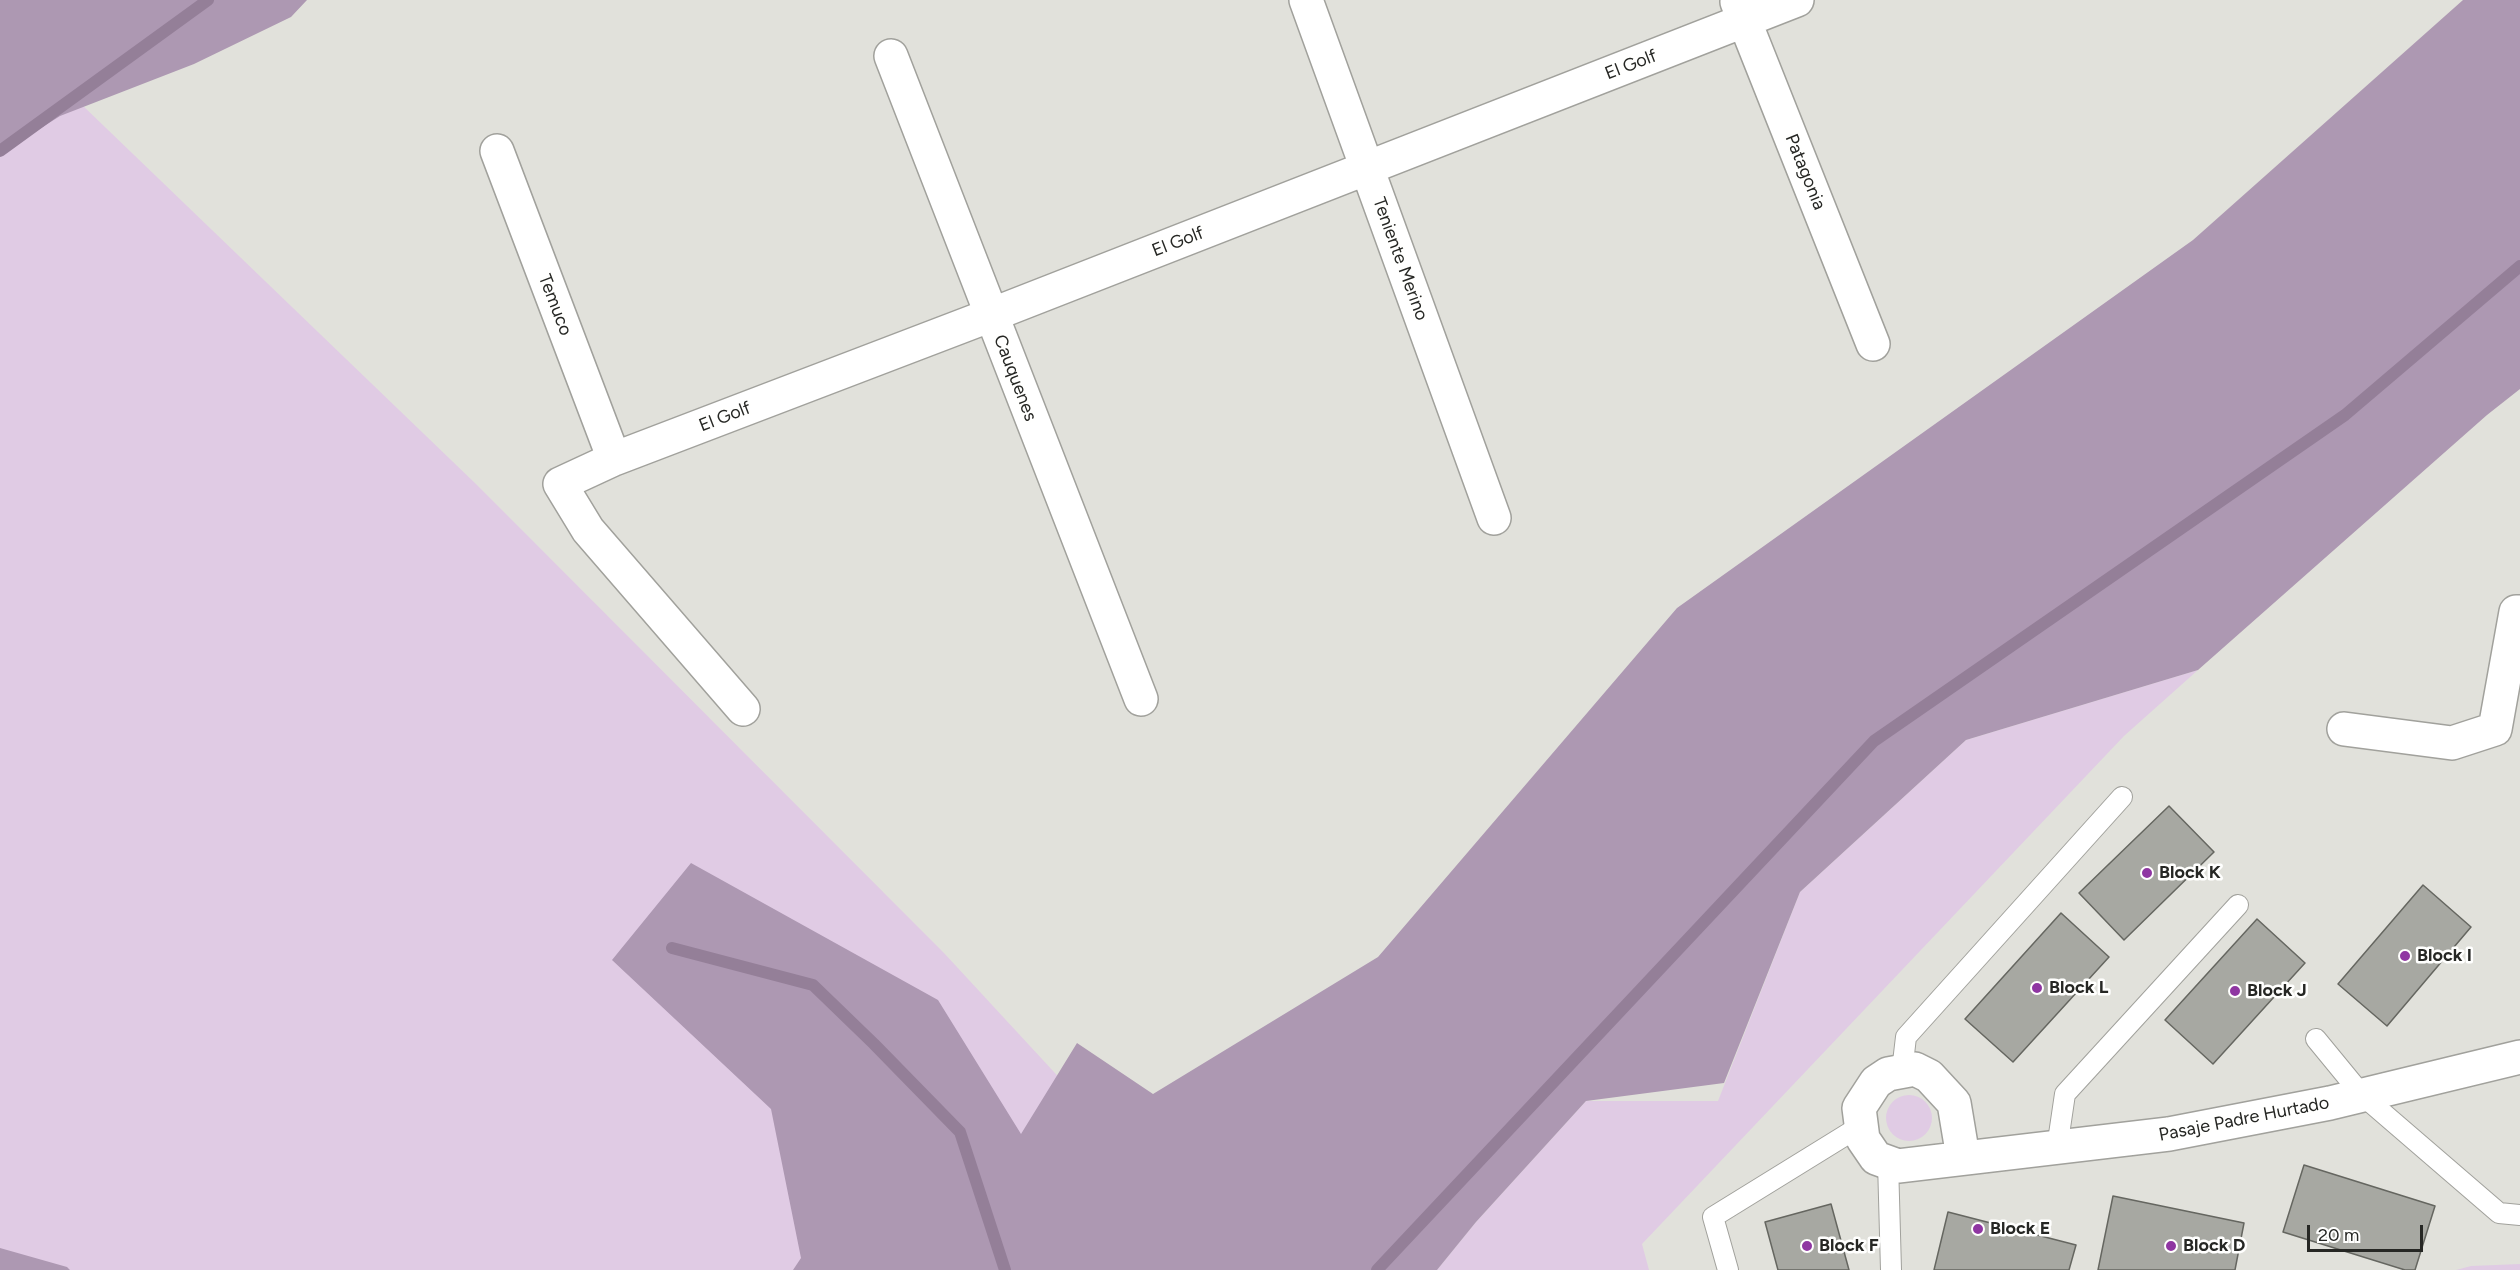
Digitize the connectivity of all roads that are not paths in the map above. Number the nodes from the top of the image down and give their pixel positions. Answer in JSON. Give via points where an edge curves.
{"nodes":[{"id":1,"x":1306,"y":0,"type":"edge"},
{"id":2,"x":1797,"y":0,"type":"edge"},
{"id":3,"x":1740,"y":10,"type":"edge"},
{"id":4,"x":891,"y":56,"type":"dead end"},
{"id":5,"x":497,"y":151,"type":"dead end"},
{"id":6,"x":1367,"y":169,"type":"junction"},
{"id":7,"x":991,"y":315,"type":"junction"},
{"id":8,"x":1873,"y":344,"type":"dead end"},
{"id":9,"x":614,"y":459,"type":"junction"},
{"id":10,"x":1494,"y":518,"type":"dead end"},
{"id":11,"x":2520,"y":612,"type":"edge"},
{"id":12,"x":1142,"y":699,"type":"dead end"},
{"id":13,"x":743,"y":709,"type":"dead end"},
{"id":14,"x":2344,"y":729,"type":"dead end"},
{"id":15,"x":2122,"y":797,"type":"dead end"},
{"id":16,"x":2238,"y":905,"type":"dead end"},
{"id":17,"x":2316,"y":1039,"type":"dead end"},
{"id":18,"x":2520,"y":1057,"type":"edge"},
{"id":19,"x":1902,"y":1071,"type":"junction"},
{"id":20,"x":2362,"y":1095,"type":"junction"},
{"id":21,"x":1862,"y":1125,"type":"junction"},
{"id":22,"x":2057,"y":1148,"type":"junction"},
{"id":23,"x":1963,"y":1157,"type":"junction"},
{"id":24,"x":1888,"y":1162,"type":"junction"},
{"id":25,"x":2520,"y":1215,"type":"edge"},
{"id":26,"x":1728,"y":1270,"type":"edge"},
{"id":27,"x":1891,"y":1270,"type":"edge"}],
"edges":[{"from":1,"to":6,"type":"street","name":"Teniente Merino"},
{"from":2,"to":3,"type":"street","name":"El Golf"},
{"from":3,"to":6,"type":"street","name":"El Golf"},
{"from":3,"to":8,"type":"street","name":"Patagonia"},
{"from":4,"to":7,"type":"street","name":"Cauquenes"},
{"from":5,"to":9,"type":"street","name":"Temuco"},
{"from":6,"to":7,"type":"street","name":"El Golf"},
{"from":6,"to":10,"type":"street","name":"Teniente Merino"},
{"from":7,"to":9,"type":"street","name":"El Golf"},
{"from":7,"to":12,"type":"street","name":"Cauquenes"},
{"from":9,"to":13,"type":"street","name":"El Golf","via":[[560,484],[588,530]]},
{"from":11,"to":14,"type":"street","via":[[2516,612],[2495,729],[2452,743]]},
{"from":15,"to":19,"type":"lane","via":[[1906,1037]]},
{"from":16,"to":22,"type":"lane","via":[[2065,1094]]},
{"from":17,"to":20,"type":"lane"},
{"from":18,"to":20,"type":"street","name":"Pasaje Padre Hurtado"},
{"from":19,"to":21,"type":"street","via":[[1876,1082],[1859,1108]]},
{"from":19,"to":23,"type":"street","via":[[1915,1069],[1929,1076],[1954,1103]]},
{"from":20,"to":22,"type":"street","name":"Pasaje Padre Hurtado","via":[[2169,1134]]},
{"from":20,"to":25,"type":"lane","via":[[2499,1213]]},
{"from":21,"to":24,"type":"street","via":[[1863,1139],[1876,1158]]},
{"from":21,"to":26,"type":"lane","via":[[1713,1217]]},
{"from":22,"to":23,"type":"street","name":"Pasaje Padre Hurtado"},
{"from":23,"to":24,"type":"street","name":"Pasaje Padre Hurtado","via":[[1898,1166]]},
{"from":24,"to":27,"type":"lane"}]}
